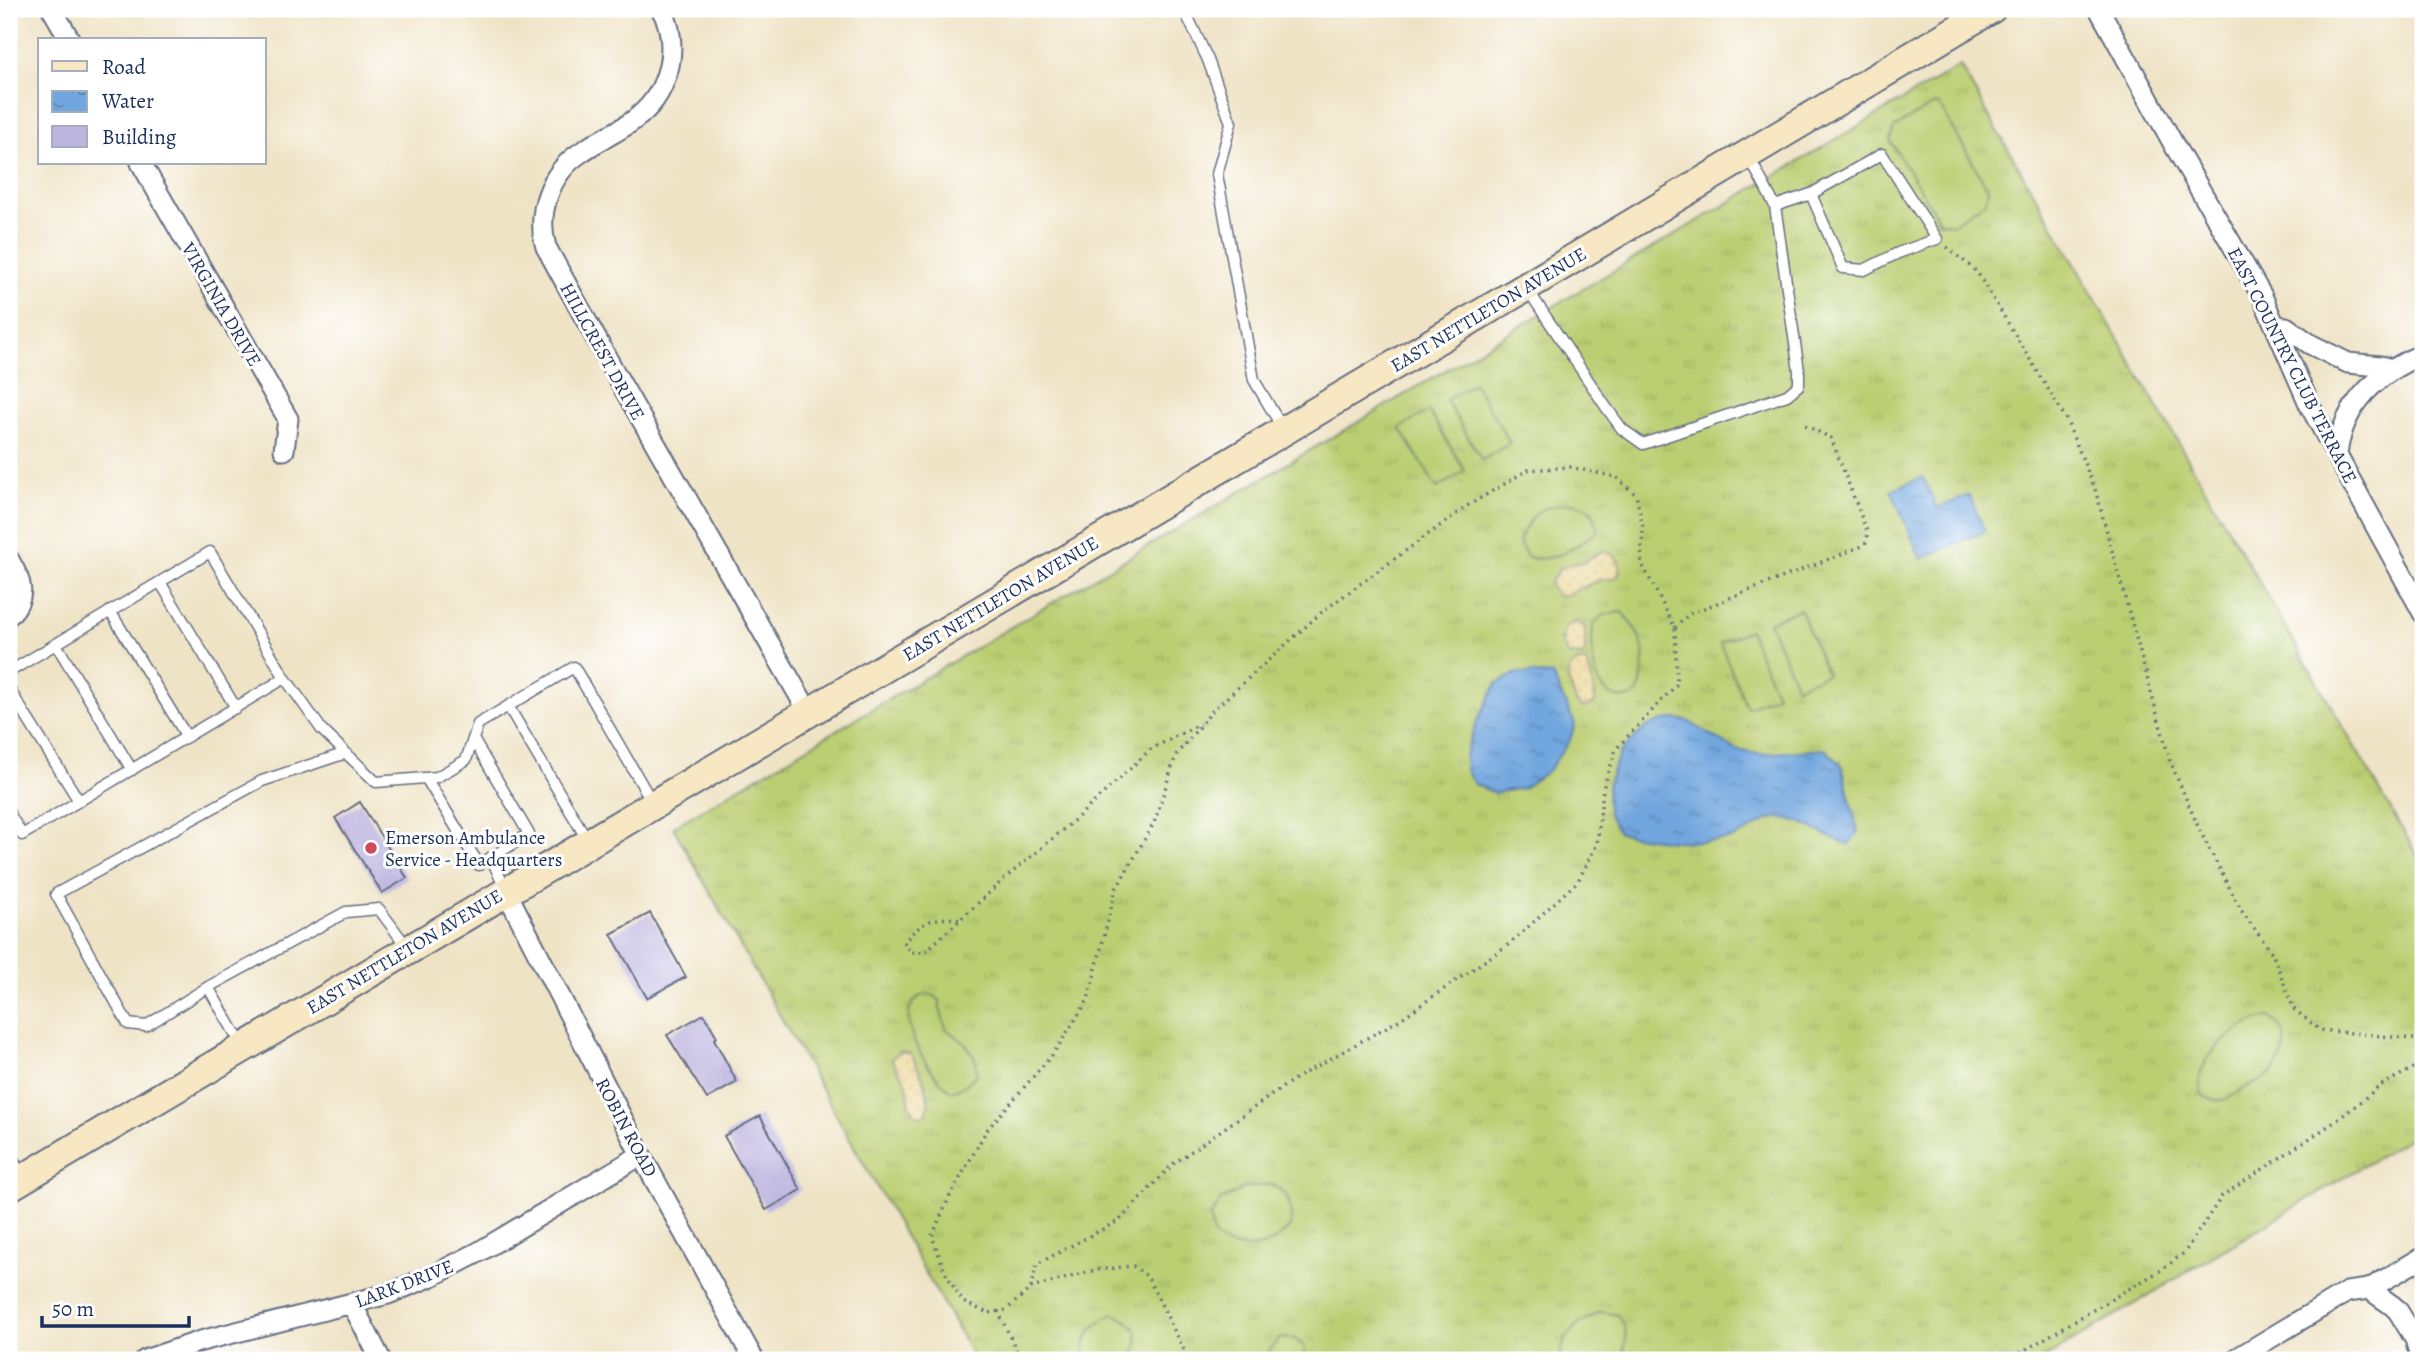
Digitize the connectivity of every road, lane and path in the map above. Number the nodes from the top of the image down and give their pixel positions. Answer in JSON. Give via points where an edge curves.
{"nodes":[{"id":1,"x":52,"y":9,"type":"edge"},
{"id":2,"x":661,"y":9,"type":"edge"},
{"id":3,"x":1184,"y":9,"type":"edge"},
{"id":4,"x":1991,"y":9,"type":"edge"},
{"id":5,"x":2099,"y":9,"type":"edge"},
{"id":6,"x":69,"y":38,"type":"edge"},
{"id":7,"x":1747,"y":153,"type":"junction"},
{"id":8,"x":142,"y":164,"type":"edge"},
{"id":9,"x":1811,"y":194,"type":"junction"},
{"id":10,"x":1774,"y":206,"type":"junction"},
{"id":11,"x":1937,"y":239,"type":"junction"},
{"id":12,"x":1526,"y":287,"type":"junction"},
{"id":13,"x":2276,"y":326,"type":"junction"},
{"id":14,"x":2423,"y":354,"type":"edge"},
{"id":15,"x":2392,"y":369,"type":"junction"},
{"id":16,"x":1803,"y":424,"type":"dead end"},
{"id":17,"x":1283,"y":429,"type":"junction"},
{"id":18,"x":284,"y":450,"type":"dead end"},
{"id":19,"x":2337,"y":456,"type":"junction"},
{"id":20,"x":9,"y":559,"type":"edge"},
{"id":21,"x":160,"y":582,"type":"junction"},
{"id":22,"x":110,"y":611,"type":"junction"},
{"id":23,"x":2423,"y":613,"type":"edge"},
{"id":24,"x":9,"y":615,"type":"edge"},
{"id":25,"x":1675,"y":628,"type":"junction"},
{"id":26,"x":56,"y":644,"type":"junction"},
{"id":27,"x":9,"y":672,"type":"edge"},
{"id":28,"x":285,"y":678,"type":"junction"},
{"id":29,"x":9,"y":689,"type":"edge"},
{"id":30,"x":508,"y":706,"type":"junction"},
{"id":31,"x":236,"y":708,"type":"junction"},
{"id":32,"x":808,"y":711,"type":"junction"},
{"id":33,"x":1202,"y":723,"type":"junction"},
{"id":34,"x":187,"y":737,"type":"junction"},
{"id":35,"x":473,"y":739,"type":"junction"},
{"id":36,"x":346,"y":753,"type":"junction"},
{"id":37,"x":132,"y":770,"type":"junction"},
{"id":38,"x":426,"y":778,"type":"junction"},
{"id":39,"x":79,"y":801,"type":"junction"},
{"id":40,"x":653,"y":804,"type":"junction"},
{"id":41,"x":9,"y":813,"type":"edge"},
{"id":42,"x":589,"y":842,"type":"junction"},
{"id":43,"x":491,"y":857,"type":"junction"},
{"id":44,"x":506,"y":891,"type":"junction"},
{"id":45,"x":959,"y":919,"type":"junction"},
{"id":46,"x":408,"y":949,"type":"junction"},
{"id":47,"x":208,"y":987,"type":"junction"},
{"id":48,"x":2423,"y":1040,"type":"edge"},
{"id":49,"x":243,"y":1047,"type":"junction"},
{"id":50,"x":2423,"y":1063,"type":"edge"},
{"id":51,"x":641,"y":1155,"type":"junction"},
{"id":52,"x":12,"y":1177,"type":"edge"},
{"id":53,"x":2423,"y":1257,"type":"edge"},
{"id":54,"x":1031,"y":1288,"type":"junction"},
{"id":55,"x":2369,"y":1289,"type":"junction"},
{"id":56,"x":352,"y":1304,"type":"junction"},
{"id":57,"x":998,"y":1311,"type":"junction"},
{"id":58,"x":145,"y":1360,"type":"edge"},
{"id":59,"x":381,"y":1360,"type":"edge"},
{"id":60,"x":754,"y":1360,"type":"edge"},
{"id":61,"x":1021,"y":1360,"type":"edge"},
{"id":62,"x":1189,"y":1360,"type":"edge"},
{"id":63,"x":2008,"y":1360,"type":"edge"},
{"id":64,"x":2234,"y":1360,"type":"edge"},
{"id":65,"x":2421,"y":1360,"type":"edge"}],
"edges":[{"from":1,"to":6,"type":"street"},
{"from":2,"to":32,"type":"street","name":"HILLCREST DRIVE","via":[[671,54],[664,85],[640,116],[578,154],[563,169],[547,194],[542,232],[615,373]]},
{"from":3,"to":17,"type":"lane","via":[[1231,123],[1217,174],[1254,380]]},
{"from":4,"to":7,"type":"main road","name":"EAST NETTLETON AVENUE"},
{"from":5,"to":13,"type":"street","name":"EAST COUNTRY CLUB TERRACE"},
{"from":7,"to":10,"type":"lane"},
{"from":7,"to":12,"type":"main road","name":"EAST NETTLETON AVENUE"},
{"from":8,"to":18,"type":"street","name":"VIRGINIA DRIVE","via":[[288,419]]},
{"from":9,"to":10,"type":"lane"},
{"from":9,"to":11,"type":"lane","via":[[1843,268],[1864,270]]},
{"from":9,"to":11,"type":"lane","via":[[1882,154]]},
{"from":10,"to":12,"type":"lane","via":[[1799,385],[1787,395],[1643,444],[1622,429]]},
{"from":11,"to":48,"type":"path","via":[[1977,272],[2065,417],[2095,489],[2170,761],[2241,910],[2272,953],[2294,1009],[2320,1030]]},
{"from":12,"to":17,"type":"main road","name":"EAST NETTLETON AVENUE"},
{"from":13,"to":15,"type":"street","via":[[2286,327],[2348,363]]},
{"from":13,"to":19,"type":"street","name":"EAST COUNTRY CLUB TERRACE","via":[[2309,406]]},
{"from":14,"to":15,"type":"street"},
{"from":15,"to":19,"type":"street","via":[[2367,390],[2349,416]]},
{"from":16,"to":25,"type":"path","via":[[1831,438],[1868,534],[1865,545],[1689,614]]},
{"from":17,"to":32,"type":"main road","name":"EAST NETTLETON AVENUE"},
{"from":19,"to":23,"type":"street","name":"EAST COUNTRY CLUB TERRACE"},
{"from":20,"to":24,"type":"street","via":[[21,584],[18,604]]},
{"from":21,"to":22,"type":"lane"},
{"from":21,"to":28,"type":"lane","via":[[210,552]]},
{"from":21,"to":31,"type":"lane"},
{"from":22,"to":26,"type":"lane"},
{"from":22,"to":34,"type":"lane"},
{"from":25,"to":33,"type":"path","via":[[1641,562],[1643,527],[1636,495],[1616,477],[1605,474],[1570,467],[1528,470],[1467,506],[1323,611]]},
{"from":25,"to":54,"type":"path","via":[[1677,684],[1616,749],[1603,789],[1597,844],[1578,881],[1512,942],[1399,1020],[1296,1078],[1173,1164],[1120,1220],[1037,1264]]},
{"from":26,"to":27,"type":"lane"},
{"from":26,"to":37,"type":"lane"},
{"from":28,"to":31,"type":"lane"},
{"from":28,"to":36,"type":"lane","via":[[322,730]]},
{"from":29,"to":39,"type":"lane"},
{"from":30,"to":35,"type":"lane","via":[[478,724]]},
{"from":30,"to":40,"type":"lane","via":[[574,667]]},
{"from":30,"to":42,"type":"lane"},
{"from":31,"to":34,"type":"lane"},
{"from":32,"to":40,"type":"main road","name":"EAST NETTLETON AVENUE"},
{"from":33,"to":45,"type":"path","via":[[1150,749]]},
{"from":33,"to":57,"type":"path","via":[[1176,755],[1154,823],[1116,889],[1088,1000],[1053,1054],[986,1131],[932,1236],[945,1272],[963,1302],[988,1313]]},
{"from":34,"to":37,"type":"lane"},
{"from":35,"to":38,"type":"lane","via":[[466,760],[437,778]]},
{"from":35,"to":43,"type":"lane","via":[[529,834]]},
{"from":36,"to":38,"type":"lane","via":[[376,782]]},
{"from":36,"to":47,"type":"lane","via":[[262,781],[56,894],[128,1024],[146,1026]]},
{"from":37,"to":39,"type":"lane"},
{"from":38,"to":43,"type":"lane","via":[[479,864]]},
{"from":39,"to":41,"type":"lane","via":[[22,835]]},
{"from":40,"to":42,"type":"main road","name":"EAST NETTLETON AVENUE"},
{"from":42,"to":44,"type":"main road","name":"EAST NETTLETON AVENUE"},
{"from":43,"to":44,"type":"lane"},
{"from":44,"to":46,"type":"main road","name":"EAST NETTLETON AVENUE"},
{"from":44,"to":51,"type":"street","name":"ROBIN ROAD"},
{"from":45,"to":45,"type":"path","via":[[925,952],[910,952],[904,942],[916,929],[940,917]]},
{"from":46,"to":47,"type":"lane","via":[[379,909],[346,912]]},
{"from":46,"to":49,"type":"main road","name":"EAST NETTLETON AVENUE"},
{"from":47,"to":49,"type":"lane"},
{"from":49,"to":52,"type":"main road","name":"EAST NETTLETON AVENUE"},
{"from":50,"to":63,"type":"path","via":[[2380,1086],[2336,1121],[2222,1196],[2184,1253],[2163,1269]]},
{"from":51,"to":56,"type":"street","name":"LARK DRIVE","via":[[477,1253],[410,1285]]},
{"from":51,"to":60,"type":"street","name":"ROBIN ROAD"},
{"from":53,"to":55,"type":"street"},
{"from":54,"to":57,"type":"path","via":[[1006,1310]]},
{"from":54,"to":62,"type":"path","via":[[1096,1270],[1133,1266],[1147,1276]]},
{"from":55,"to":64,"type":"street","via":[[2347,1293]]},
{"from":55,"to":65,"type":"street","via":[[2399,1311]]},
{"from":56,"to":58,"type":"street","name":"LARK DRIVE","via":[[201,1341]]},
{"from":56,"to":59,"type":"street"},
{"from":57,"to":61,"type":"path"}]}
